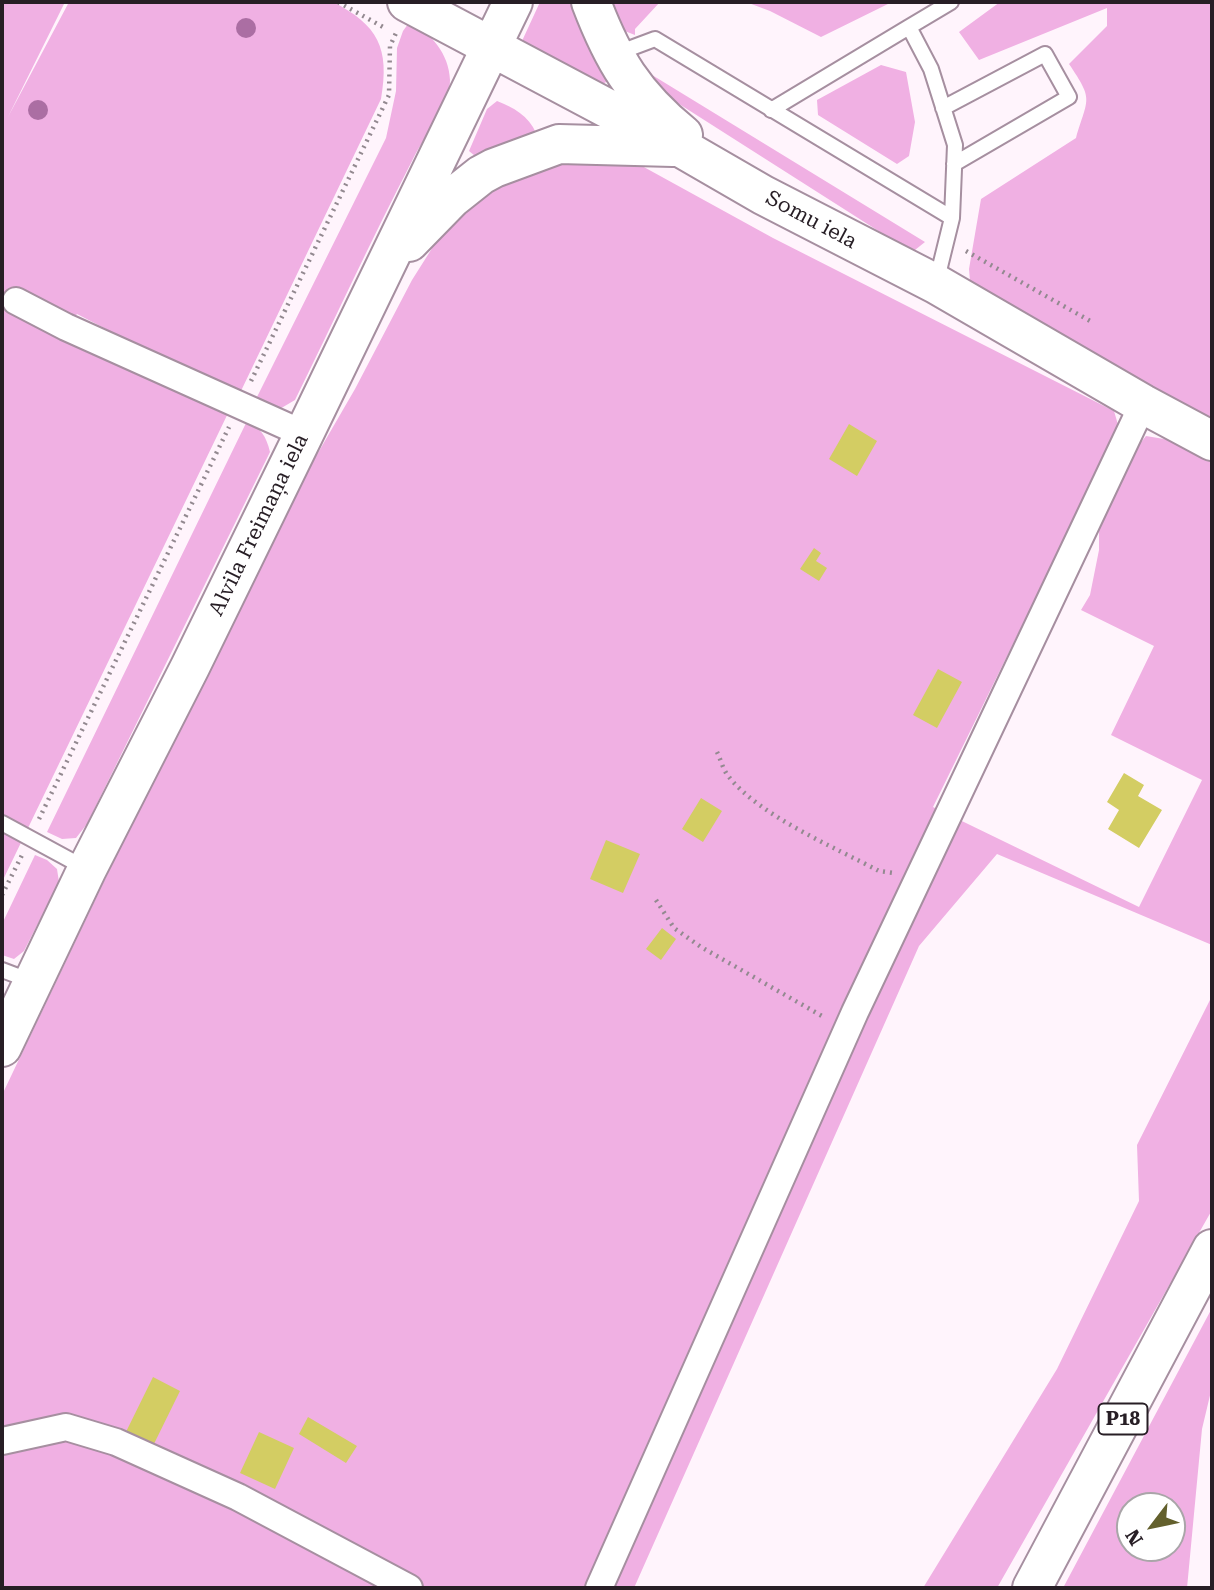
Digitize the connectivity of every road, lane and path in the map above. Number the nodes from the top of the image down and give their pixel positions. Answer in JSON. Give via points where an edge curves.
{"nodes":[{"id":1,"x":338,"y":2,"type":"edge"},
{"id":2,"x":513,"y":2,"type":"edge"},
{"id":3,"x":591,"y":2,"type":"edge"},
{"id":4,"x":951,"y":2,"type":"edge"},
{"id":5,"x":401,"y":21,"type":"edge"},
{"id":6,"x":909,"y":27,"type":"junction"},
{"id":7,"x":491,"y":47,"type":"junction"},
{"id":8,"x":614,"y":55,"type":"junction"},
{"id":9,"x":943,"y":108,"type":"junction"},
{"id":10,"x":771,"y":110,"type":"junction"},
{"id":11,"x":680,"y":147,"type":"junction"},
{"id":12,"x":954,"y":164,"type":"junction"},
{"id":13,"x":763,"y":195,"type":"junction"},
{"id":14,"x":952,"y":218,"type":"junction"},
{"id":15,"x":947,"y":240,"type":"junction"},
{"id":16,"x":385,"y":266,"type":"junction"},
{"id":17,"x":936,"y":284,"type":"junction"},
{"id":18,"x":16,"y":301,"type":"dead end"},
{"id":19,"x":1092,"y":322,"type":"dead end"},
{"id":20,"x":1143,"y":404,"type":"junction"},
{"id":21,"x":240,"y":405,"type":"junction"},
{"id":22,"x":304,"y":434,"type":"junction"},
{"id":23,"x":1212,"y":441,"type":"edge"},
{"id":24,"x":717,"y":752,"type":"dead end"},
{"id":25,"x":2,"y":823,"type":"edge"},
{"id":26,"x":31,"y":837,"type":"junction"},
{"id":27,"x":86,"y":869,"type":"junction"},
{"id":28,"x":918,"y":878,"type":"junction"},
{"id":29,"x":2,"y":895,"type":"edge"},
{"id":30,"x":656,"y":900,"type":"dead end"},
{"id":31,"x":17,"y":976,"type":"edge"},
{"id":32,"x":855,"y":1012,"type":"junction"},
{"id":33,"x":2,"y":1047,"type":"edge"},
{"id":34,"x":1212,"y":1249,"type":"edge"},
{"id":35,"x":2,"y":1441,"type":"edge"},
{"id":36,"x":409,"y":1588,"type":"edge"},
{"id":37,"x":599,"y":1588,"type":"edge"},
{"id":38,"x":1032,"y":1588,"type":"edge"}],
"edges":[{"from":1,"to":5,"type":"path","via":[[359,13]]},
{"from":2,"to":7,"type":"main road","name":"Alvila Freimaņa iela"},
{"from":3,"to":8,"type":"main road"},
{"from":4,"to":6,"type":"lane"},
{"from":5,"to":7,"type":"main road","name":"Somu iela"},
{"from":5,"to":21,"type":"path","via":[[390,46],[389,95],[381,115]]},
{"from":6,"to":9,"type":"lane","via":[[931,69]]},
{"from":6,"to":10,"type":"lane"},
{"from":7,"to":11,"type":"main road","name":"Somu iela"},
{"from":7,"to":16,"type":"main road","name":"Alvila Freimaņa iela"},
{"from":8,"to":10,"type":"lane","via":[[655,39]]},
{"from":8,"to":13,"type":"main road","via":[[625,76],[661,117]]},
{"from":9,"to":12,"type":"lane","via":[[955,145]]},
{"from":9,"to":12,"type":"lane","via":[[1045,54],[1069,97]]},
{"from":10,"to":14,"type":"lane"},
{"from":11,"to":13,"type":"main road","name":"Somu iela"},
{"from":11,"to":16,"type":"main road","via":[[559,144],[494,168],[452,198]]},
{"from":12,"to":14,"type":"lane"},
{"from":13,"to":17,"type":"main road","name":"Somu iela"},
{"from":14,"to":15,"type":"lane"},
{"from":15,"to":17,"type":"lane"},
{"from":15,"to":19,"type":"path"},
{"from":16,"to":22,"type":"main road","name":"Alvila Freimaņa iela"},
{"from":17,"to":20,"type":"main road","name":"Somu iela"},
{"from":18,"to":21,"type":"street"},
{"from":20,"to":23,"type":"main road","name":"Somu iela"},
{"from":20,"to":28,"type":"street"},
{"from":21,"to":22,"type":"street"},
{"from":21,"to":26,"type":"path"},
{"from":22,"to":27,"type":"main road","name":"Alvila Freimaņa iela"},
{"from":24,"to":28,"type":"path","via":[[727,775],[782,818],[879,871]]},
{"from":25,"to":26,"type":"lane"},
{"from":26,"to":27,"type":"lane"},
{"from":26,"to":29,"type":"path"},
{"from":27,"to":31,"type":"main road","name":"Alvila Freimaņa iela"},
{"from":28,"to":32,"type":"street"},
{"from":30,"to":32,"type":"path","via":[[674,928],[789,998],[822,1016]]},
{"from":31,"to":33,"type":"main road","name":"Alvila Freimaņa iela"},
{"from":32,"to":37,"type":"street"},
{"from":34,"to":38,"type":"main road","number":"P18"},
{"from":35,"to":36,"type":"street","via":[[66,1427],[116,1442],[238,1497]]}]}
